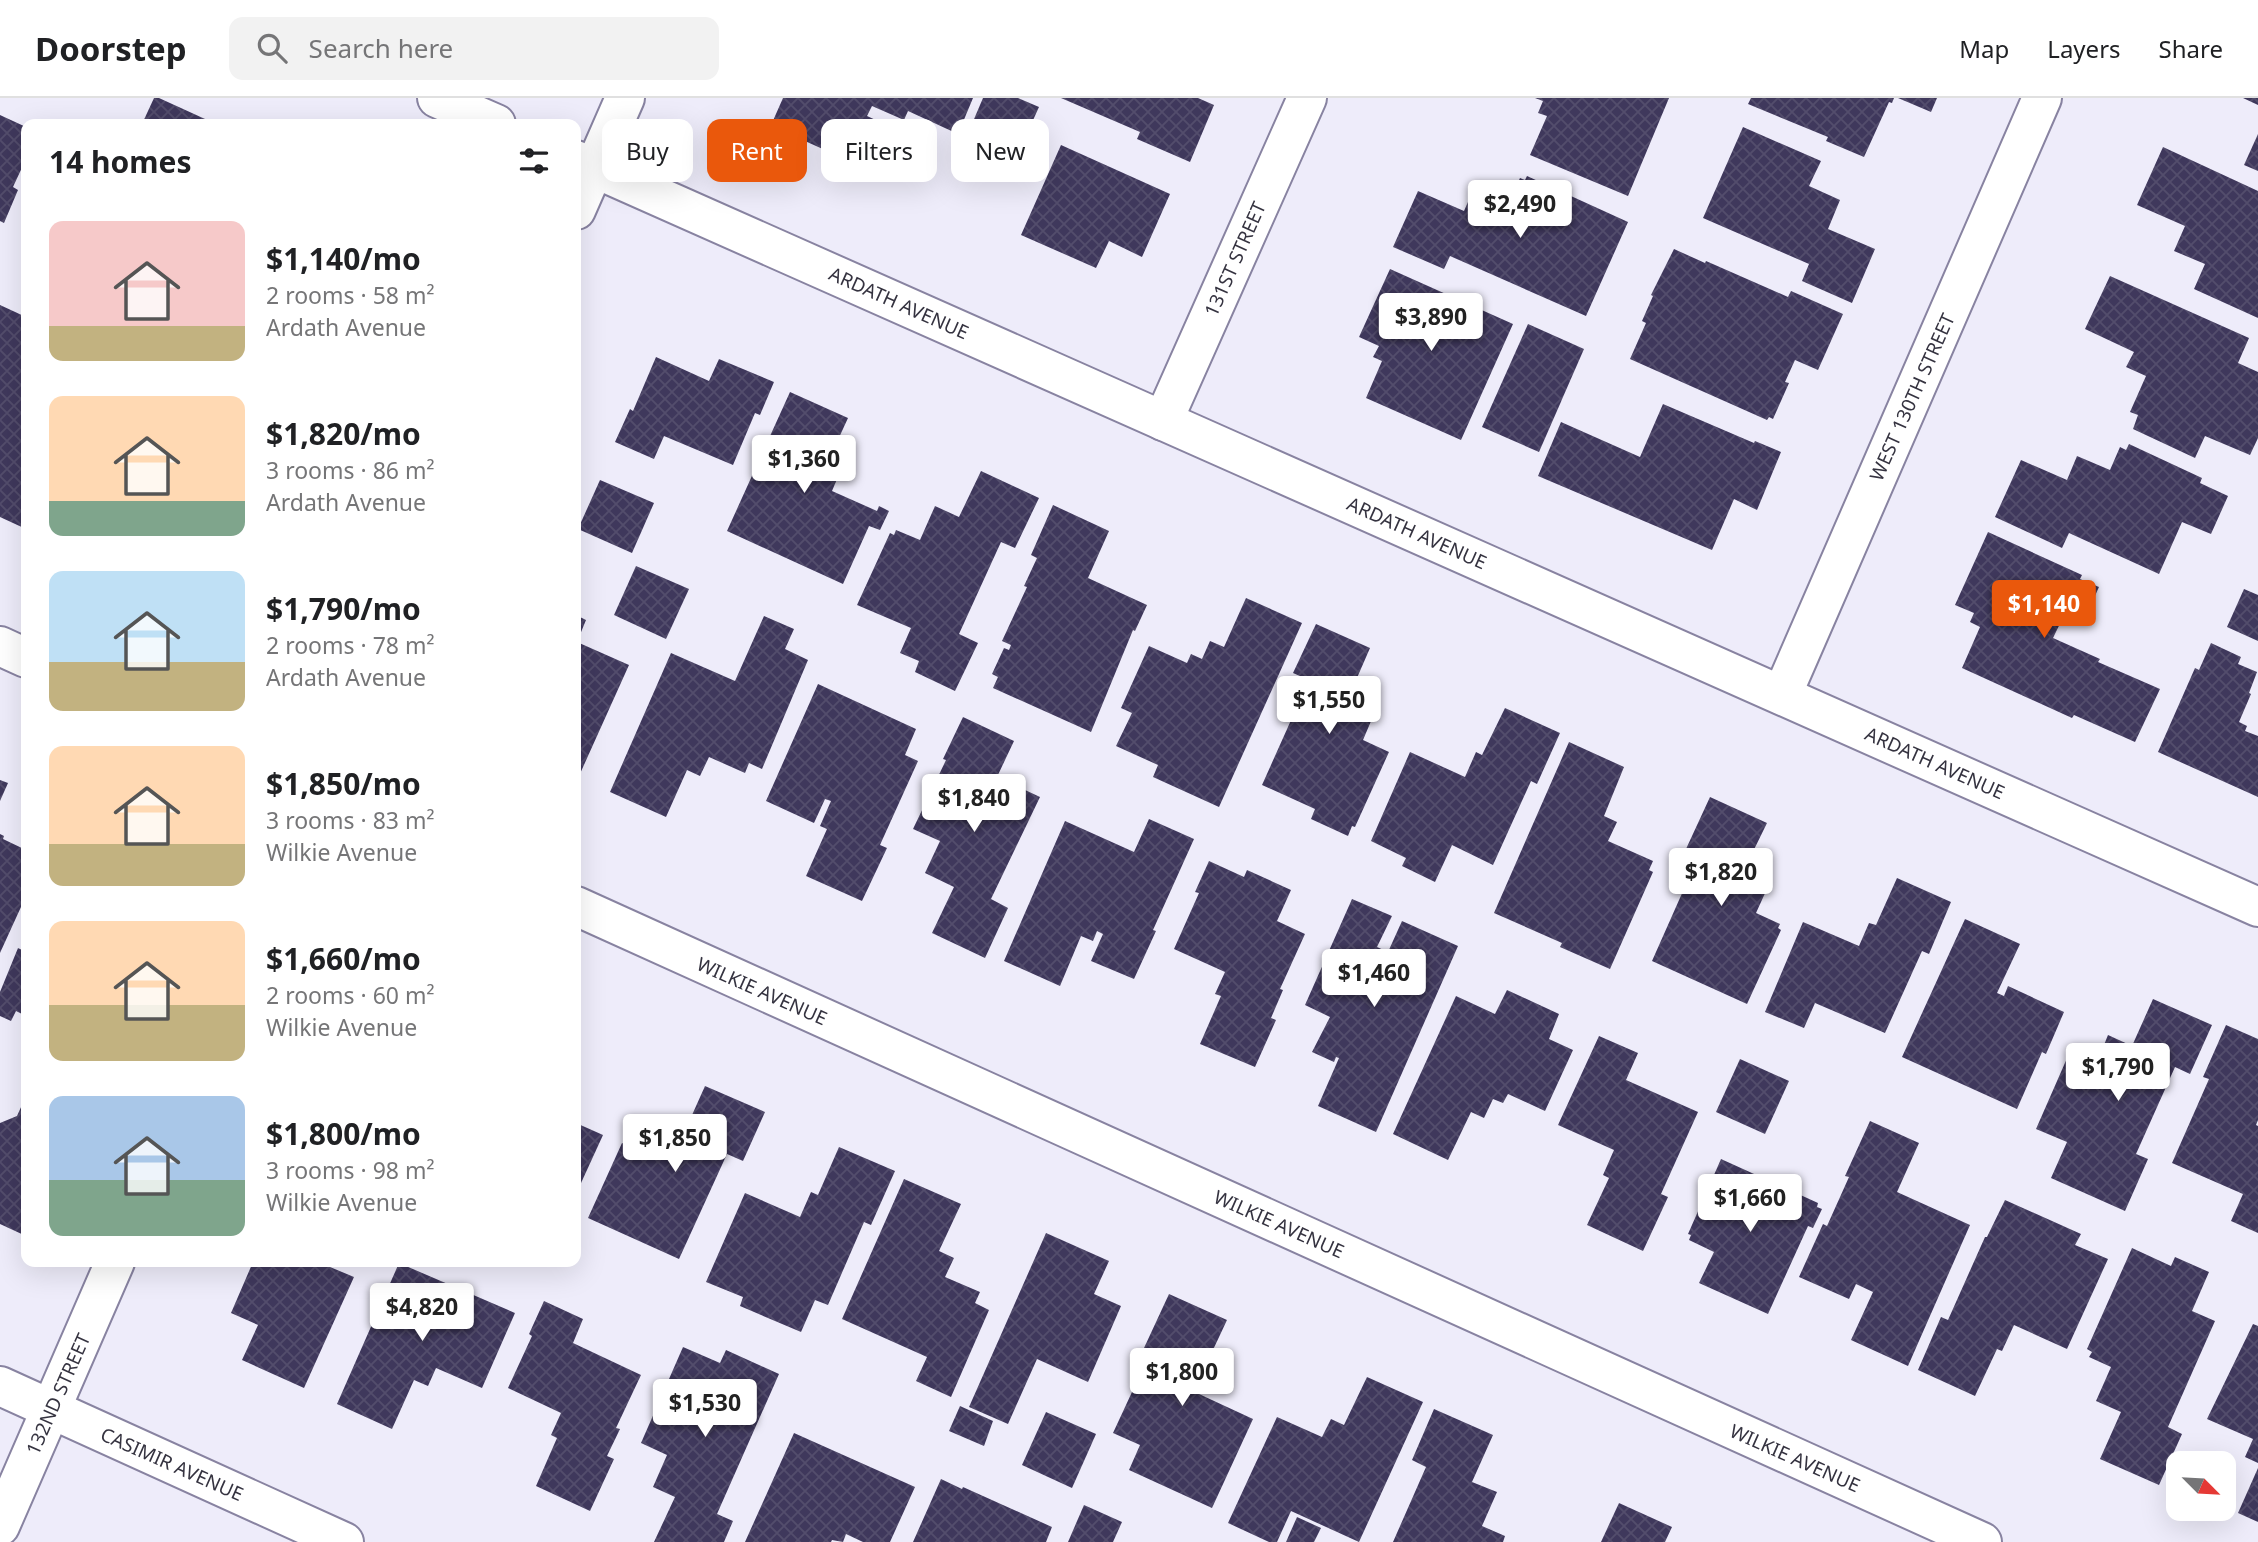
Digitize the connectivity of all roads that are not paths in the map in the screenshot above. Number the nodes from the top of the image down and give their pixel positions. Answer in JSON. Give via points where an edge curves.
{"nodes":[{"id":1,"x":437,"y":98,"type":"edge"},
{"id":2,"x":625,"y":98,"type":"edge"},
{"id":3,"x":1307,"y":98,"type":"edge"},
{"id":4,"x":2042,"y":98,"type":"edge"},
{"id":5,"x":485,"y":119,"type":"edge"},
{"id":6,"x":585,"y":164,"type":"edge"},
{"id":7,"x":581,"y":184,"type":"edge"},
{"id":8,"x":1163,"y":421,"type":"junction"},
{"id":9,"x":0,"y":646,"type":"edge"},
{"id":10,"x":21,"y":656,"type":"edge"},
{"id":11,"x":1782,"y":695,"type":"junction"},
{"id":12,"x":2258,"y":907,"type":"edge"},
{"id":13,"x":581,"y":908,"type":"edge"},
{"id":14,"x":113,"y":1267,"type":"edge"},
{"id":15,"x":0,"y":1387,"type":"edge"},
{"id":16,"x":51,"y":1409,"type":"junction"},
{"id":17,"x":0,"y":1526,"type":"edge"},
{"id":18,"x":344,"y":1542,"type":"edge"},
{"id":19,"x":1982,"y":1542,"type":"edge"}],
"edges":[{"from":1,"to":5,"type":"street"},
{"from":2,"to":6,"type":"street"},
{"from":3,"to":8,"type":"street","name":"131ST STREET"},
{"from":4,"to":11,"type":"street","name":"WEST 130TH STREET"},
{"from":6,"to":7,"type":"street"},
{"from":6,"to":8,"type":"street","name":"ARDATH AVENUE"},
{"from":8,"to":11,"type":"street","name":"ARDATH AVENUE"},
{"from":9,"to":10,"type":"street"},
{"from":11,"to":12,"type":"street","name":"ARDATH AVENUE"},
{"from":13,"to":19,"type":"street","name":"WILKIE AVENUE"},
{"from":14,"to":16,"type":"street","name":"132ND STREET"},
{"from":15,"to":16,"type":"street","name":"CASIMIR AVENUE"},
{"from":16,"to":17,"type":"street","name":"132ND STREET"},
{"from":16,"to":18,"type":"street","name":"CASIMIR AVENUE"}]}
